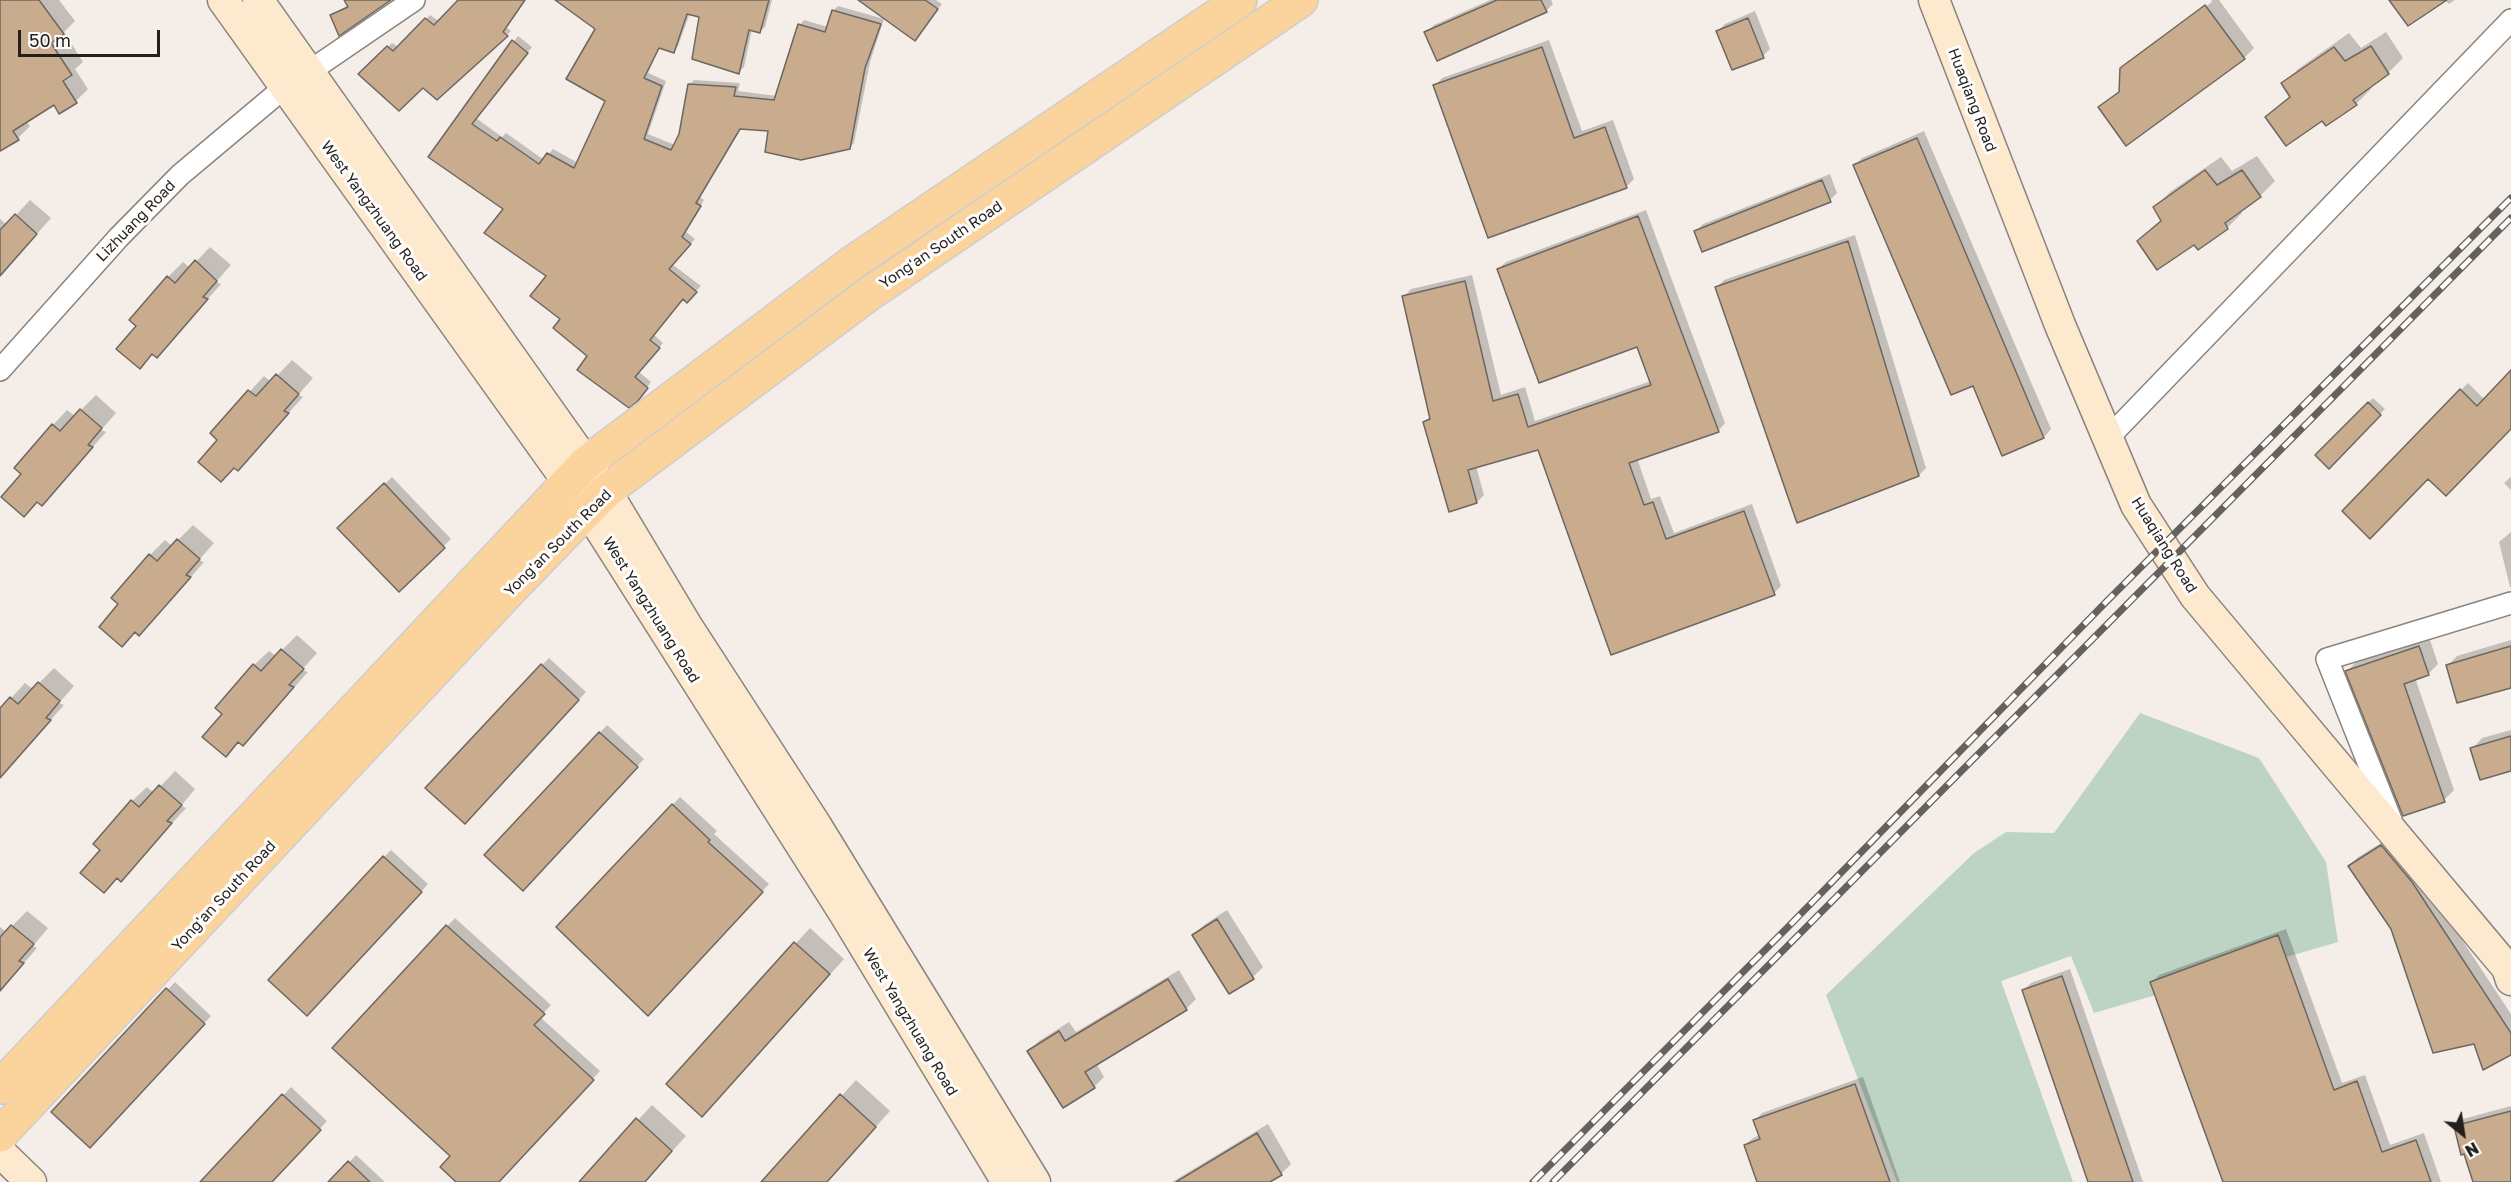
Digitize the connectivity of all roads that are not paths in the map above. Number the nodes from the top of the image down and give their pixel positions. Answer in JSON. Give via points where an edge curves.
{"nodes":[{"id":1,"x":223,"y":0,"type":"edge"},
{"id":2,"x":258,"y":0,"type":"edge"},
{"id":3,"x":414,"y":0,"type":"edge"},
{"id":4,"x":1240,"y":0,"type":"edge"},
{"id":5,"x":1301,"y":0,"type":"edge"},
{"id":6,"x":1934,"y":0,"type":"edge"},
{"id":7,"x":1208,"y":10,"type":"edge"},
{"id":8,"x":2511,"y":20,"type":"edge"},
{"id":9,"x":298,"y":79,"type":"junction"},
{"id":10,"x":0,"y":369,"type":"edge"},
{"id":11,"x":2108,"y":438,"type":"junction"},
{"id":12,"x":577,"y":473,"type":"junction"},
{"id":13,"x":597,"y":501,"type":"junction"},
{"id":14,"x":2511,"y":603,"type":"edge"},
{"id":15,"x":2397,"y":837,"type":"junction"},
{"id":16,"x":2511,"y":980,"type":"edge"},
{"id":17,"x":0,"y":1087,"type":"edge"},
{"id":18,"x":0,"y":1135,"type":"edge"},
{"id":19,"x":0,"y":1152,"type":"edge"},
{"id":20,"x":31,"y":1182,"type":"edge"},
{"id":21,"x":1007,"y":1182,"type":"edge"},
{"id":22,"x":1035,"y":1182,"type":"edge"}],
"edges":[{"from":1,"to":9,"type":"street","name":"West Yangzhuang Road"},
{"from":2,"to":9,"type":"street","name":"West Yangzhuang Road"},
{"from":3,"to":9,"type":"street","name":"Lizhuang Road"},
{"from":4,"to":7,"type":"main road"},
{"from":5,"to":13,"type":"main road","name":"Yong'an South Road","via":[[869,294]]},
{"from":6,"to":11,"type":"street","name":"Huaqiang Road"},
{"from":7,"to":12,"type":"main road","via":[[852,263]]},
{"from":8,"to":11,"type":"street"},
{"from":9,"to":10,"type":"street","name":"Lizhuang Road","via":[[180,175]]},
{"from":9,"to":12,"type":"street","name":"West Yangzhuang Road"},
{"from":11,"to":15,"type":"street","name":"Huaqiang Road","via":[[2136,505],[2195,596]]},
{"from":12,"to":13,"type":"street","name":"West Yangzhuang Road"},
{"from":12,"to":17,"type":"main road"},
{"from":13,"to":18,"type":"main road","name":"Yong'an South Road"},
{"from":13,"to":21,"type":"street","name":"West Yangzhuang Road"},
{"from":13,"to":22,"type":"street","name":"West Yangzhuang Road","via":[[687,626],[816,825]]},
{"from":14,"to":15,"type":"street","via":[[2327,659]]},
{"from":15,"to":16,"type":"street","name":"Huaqiang Road","via":[[2507,968]]},
{"from":19,"to":20,"type":"street"}]}
